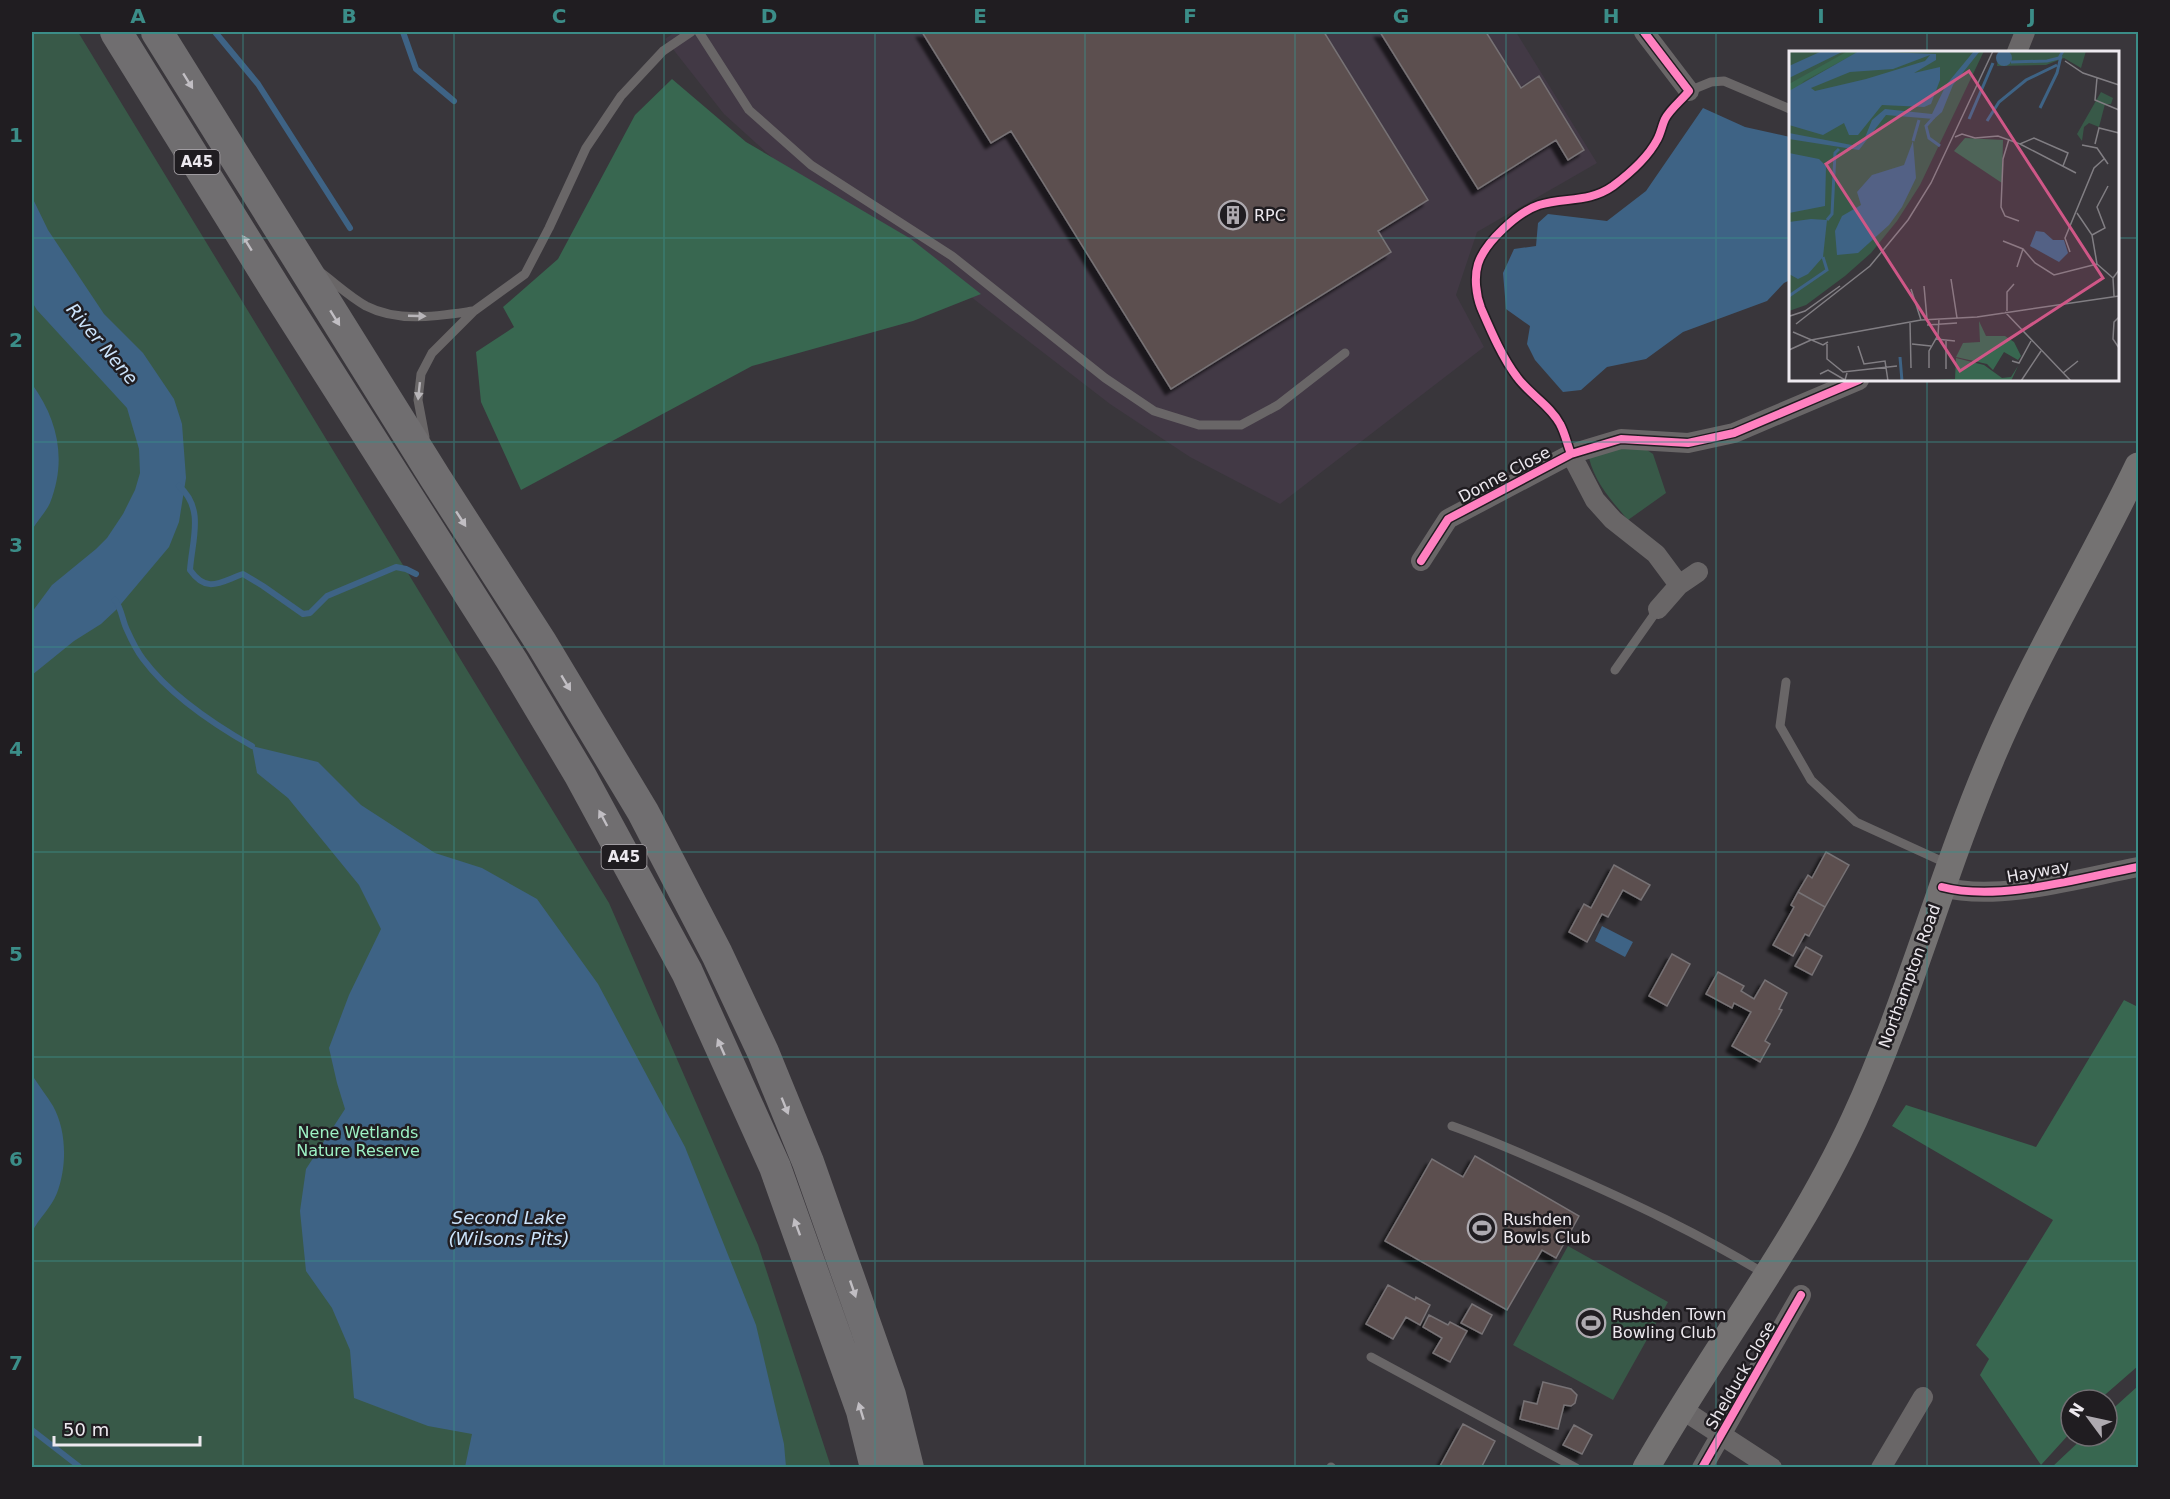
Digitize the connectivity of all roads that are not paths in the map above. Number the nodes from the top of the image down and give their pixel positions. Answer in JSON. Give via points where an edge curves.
{"nodes":[{"id":1,"x":116,"y":32,"type":"edge"},
{"id":2,"x":157,"y":32,"type":"edge"},
{"id":3,"x":691,"y":32,"type":"edge"},
{"id":4,"x":699,"y":32,"type":"edge"},
{"id":5,"x":1644,"y":32,"type":"edge"},
{"id":6,"x":2025,"y":32,"type":"edge"},
{"id":7,"x":2017,"y":51,"type":"edge"},
{"id":8,"x":1689,"y":91,"type":"joint"},
{"id":9,"x":1789,"y":108,"type":"edge"},
{"id":10,"x":294,"y":252,"type":"junction"},
{"id":11,"x":474,"y":311,"type":"junction"},
{"id":12,"x":1345,"y":353,"type":"dead end"},
{"id":13,"x":1857,"y":381,"type":"edge"},
{"id":14,"x":1570,"y":454,"type":"junction"},
{"id":15,"x":2139,"y":466,"type":"edge"},
{"id":16,"x":436,"y":479,"type":"junction"},
{"id":17,"x":1421,"y":561,"type":"dead end"},
{"id":18,"x":1698,"y":572,"type":"dead end"},
{"id":19,"x":1679,"y":585,"type":"junction"},
{"id":20,"x":1658,"y":609,"type":"joint"},
{"id":21,"x":1615,"y":669,"type":"dead end"},
{"id":22,"x":1786,"y":682,"type":"dead end"},
{"id":23,"x":2139,"y":867,"type":"edge"},
{"id":24,"x":1946,"y":876,"type":"junction"},
{"id":25,"x":1452,"y":1126,"type":"dead end"},
{"id":26,"x":1767,"y":1275,"type":"junction"},
{"id":27,"x":1801,"y":1295,"type":"dead end"},
{"id":28,"x":1371,"y":1357,"type":"dead end"},
{"id":29,"x":1923,"y":1397,"type":"dead end"},
{"id":30,"x":1680,"y":1408,"type":"junction"},
{"id":31,"x":1722,"y":1435,"type":"junction"},
{"id":32,"x":876,"y":1467,"type":"edge"},
{"id":33,"x":909,"y":1467,"type":"edge"},
{"id":34,"x":1576,"y":1467,"type":"edge"},
{"id":35,"x":1646,"y":1467,"type":"edge"},
{"id":36,"x":1702,"y":1467,"type":"edge"},
{"id":37,"x":1772,"y":1467,"type":"edge"},
{"id":38,"x":1883,"y":1467,"type":"edge"}],
"edges":[{"from":32,"to":1,"type":"highway","number":"A45","one_way":true,"via":[[862,1411],[775,1167],[687,972],[580,775],[512,661]]},
{"from":2,"to":10,"type":"highway","number":"A45","one_way":true},
{"from":3,"to":11,"type":"lane","via":[[663,51],[621,96],[586,148],[525,274]]},
{"from":4,"to":12,"type":"lane","via":[[748,110],[811,165],[952,256],[1105,378],[1154,411],[1199,425],[1241,425],[1278,405]]},
{"from":5,"to":8,"type":"street"},
{"from":6,"to":7,"type":"street"},
{"from":8,"to":9,"type":"lane","via":[[1724,81]]},
{"from":10,"to":11,"type":"lane","one_way":true,"via":[[366,306],[398,316],[432,317]]},
{"from":10,"to":16,"type":"highway","number":"A45","one_way":true},
{"from":11,"to":16,"type":"lane","one_way":true,"via":[[432,353],[421,374],[418,400]]},
{"from":13,"to":14,"type":"street","name":"Donne Close","via":[[1734,433],[1688,443],[1621,439]]},
{"from":14,"to":17,"type":"street","name":"Donne Close","via":[[1448,519]]},
{"from":14,"to":19,"type":"street","name":"Donne Close","via":[[1595,500],[1613,520],[1656,554]]},
{"from":15,"to":24,"type":"main road","name":"Northampton Road","via":[[1995,750]]},
{"from":16,"to":33,"type":"highway","number":"A45","one_way":true,"via":[[542,644],[643,813],[717,954],[808,1162],[890,1395]]},
{"from":18,"to":19,"type":"street"},
{"from":19,"to":20,"type":"street"},
{"from":20,"to":21,"type":"lane"},
{"from":22,"to":24,"type":"lane","via":[[1780,726],[1811,780],[1856,822]]},
{"from":23,"to":24,"type":"street","name":"Hayway","via":[[2013,890],[1974,893]]},
{"from":24,"to":26,"type":"main road","name":"Northampton Road","via":[[1854,1119]]},
{"from":25,"to":26,"type":"lane","via":[[1638,1205]]},
{"from":26,"to":30,"type":"main road","name":"Northampton Road"},
{"from":27,"to":31,"type":"street","name":"Shelduck Close"},
{"from":28,"to":34,"type":"lane"},
{"from":29,"to":38,"type":"street"},
{"from":30,"to":31,"type":"street"},
{"from":30,"to":35,"type":"main road","name":"Northampton Road"},
{"from":31,"to":36,"type":"street","name":"Shelduck Close"},
{"from":31,"to":37,"type":"street"}]}
